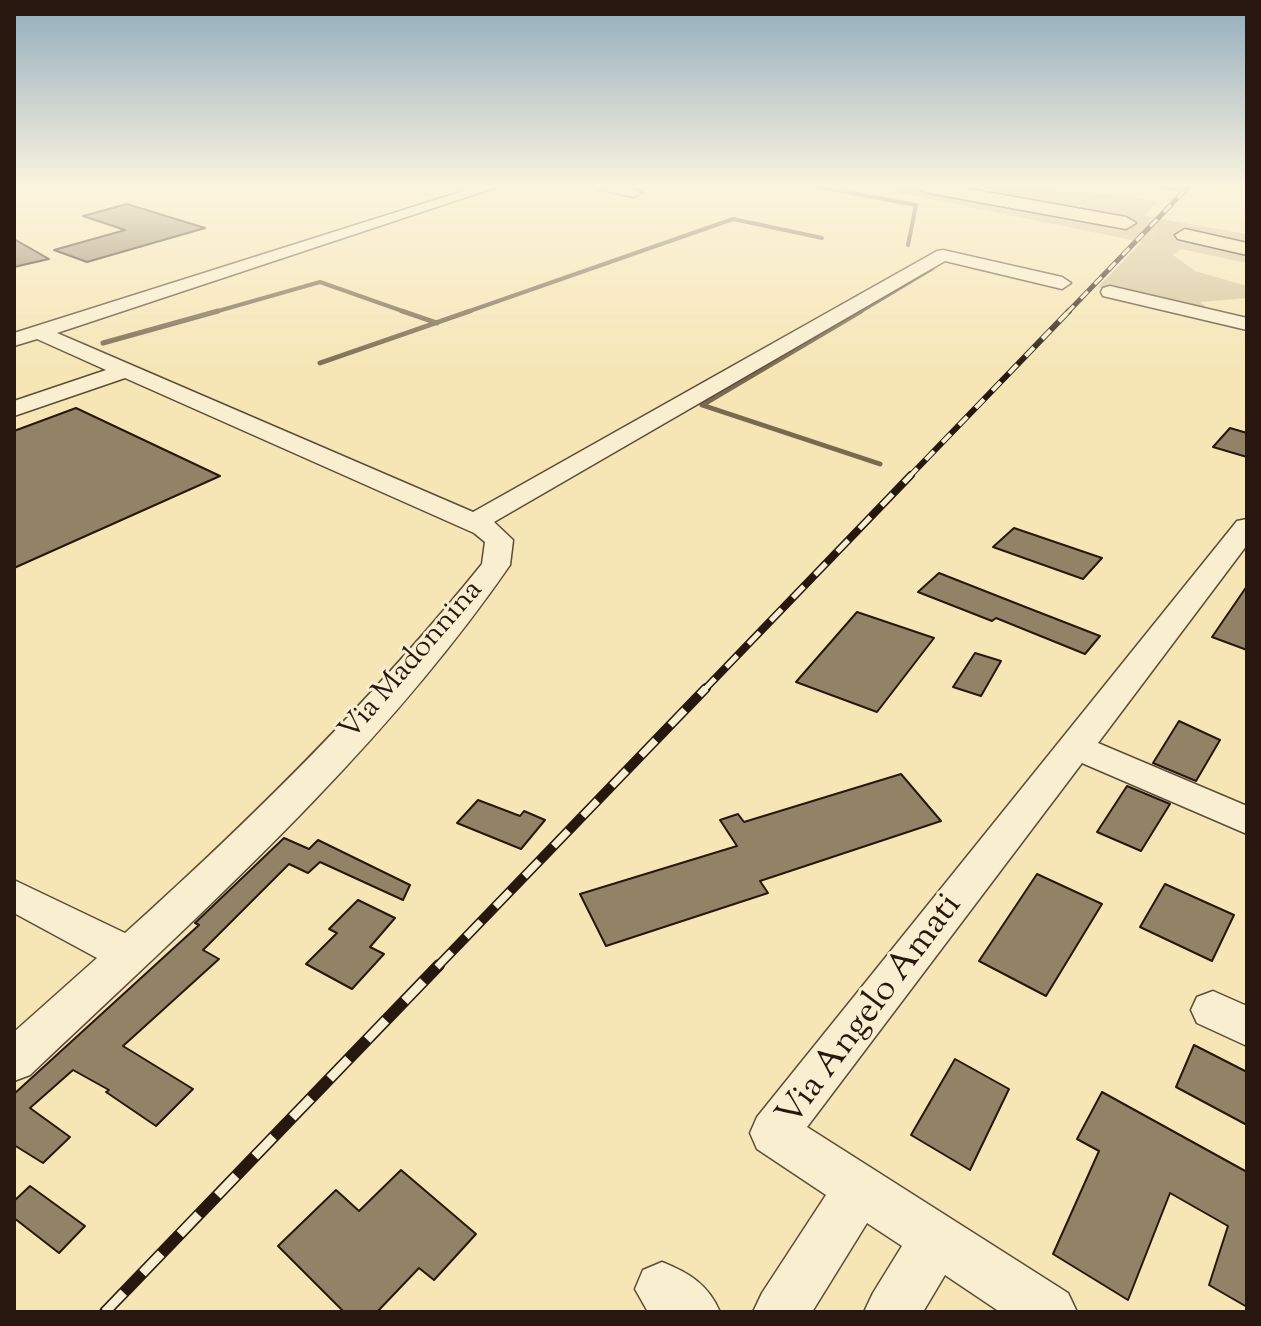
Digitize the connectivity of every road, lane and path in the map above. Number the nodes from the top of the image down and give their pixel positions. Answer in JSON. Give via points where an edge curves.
{"nodes":[{"id":1,"x":300,"y":248,"type":"edge"},
{"id":2,"x":1062,"y":283,"type":"dead end"},
{"id":3,"x":1110,"y":292,"type":"dead end"},
{"id":4,"x":1247,"y":324,"type":"edge"},
{"id":5,"x":26,"y":336,"type":"edge"},
{"id":6,"x":124,"y":371,"type":"junction"},
{"id":7,"x":14,"y":409,"type":"edge"},
{"id":8,"x":475,"y":522,"type":"junction"},
{"id":9,"x":1247,"y":527,"type":"edge"},
{"id":10,"x":1076,"y":747,"type":"junction"},
{"id":11,"x":1247,"y":821,"type":"edge"},
{"id":12,"x":14,"y":895,"type":"edge"},
{"id":13,"x":129,"y":955,"type":"junction"},
{"id":14,"x":14,"y":1061,"type":"edge"},
{"id":15,"x":859,"y":1189,"type":"junction"},
{"id":16,"x":957,"y":1252,"type":"junction"},
{"id":17,"x":785,"y":1310,"type":"edge"},
{"id":18,"x":892,"y":1312,"type":"edge"},
{"id":19,"x":1049,"y":1312,"type":"edge"}],
"edges":[{"from":1,"to":5,"type":"street"},
{"from":2,"to":8,"type":"street","via":[[943,255]]},
{"from":3,"to":4,"type":"street"},
{"from":5,"to":6,"type":"street","name":"Via Madonnina"},
{"from":6,"to":7,"type":"street"},
{"from":6,"to":8,"type":"street","name":"Via Madonnina"},
{"from":8,"to":13,"type":"street","name":"Via Madonnina","via":[[499,540],[496,565],[450,627],[329,760]]},
{"from":9,"to":10,"type":"street"},
{"from":10,"to":11,"type":"street"},
{"from":10,"to":15,"type":"street","name":"Via Angelo Amati","via":[[774,1133]]},
{"from":12,"to":13,"type":"street"},
{"from":13,"to":14,"type":"street","name":"Via Madonnina"},
{"from":15,"to":16,"type":"street","name":"Via Angelo Amati"},
{"from":15,"to":17,"type":"street"},
{"from":16,"to":18,"type":"street"},
{"from":16,"to":19,"type":"street","name":"Via Angelo Amati"}]}
